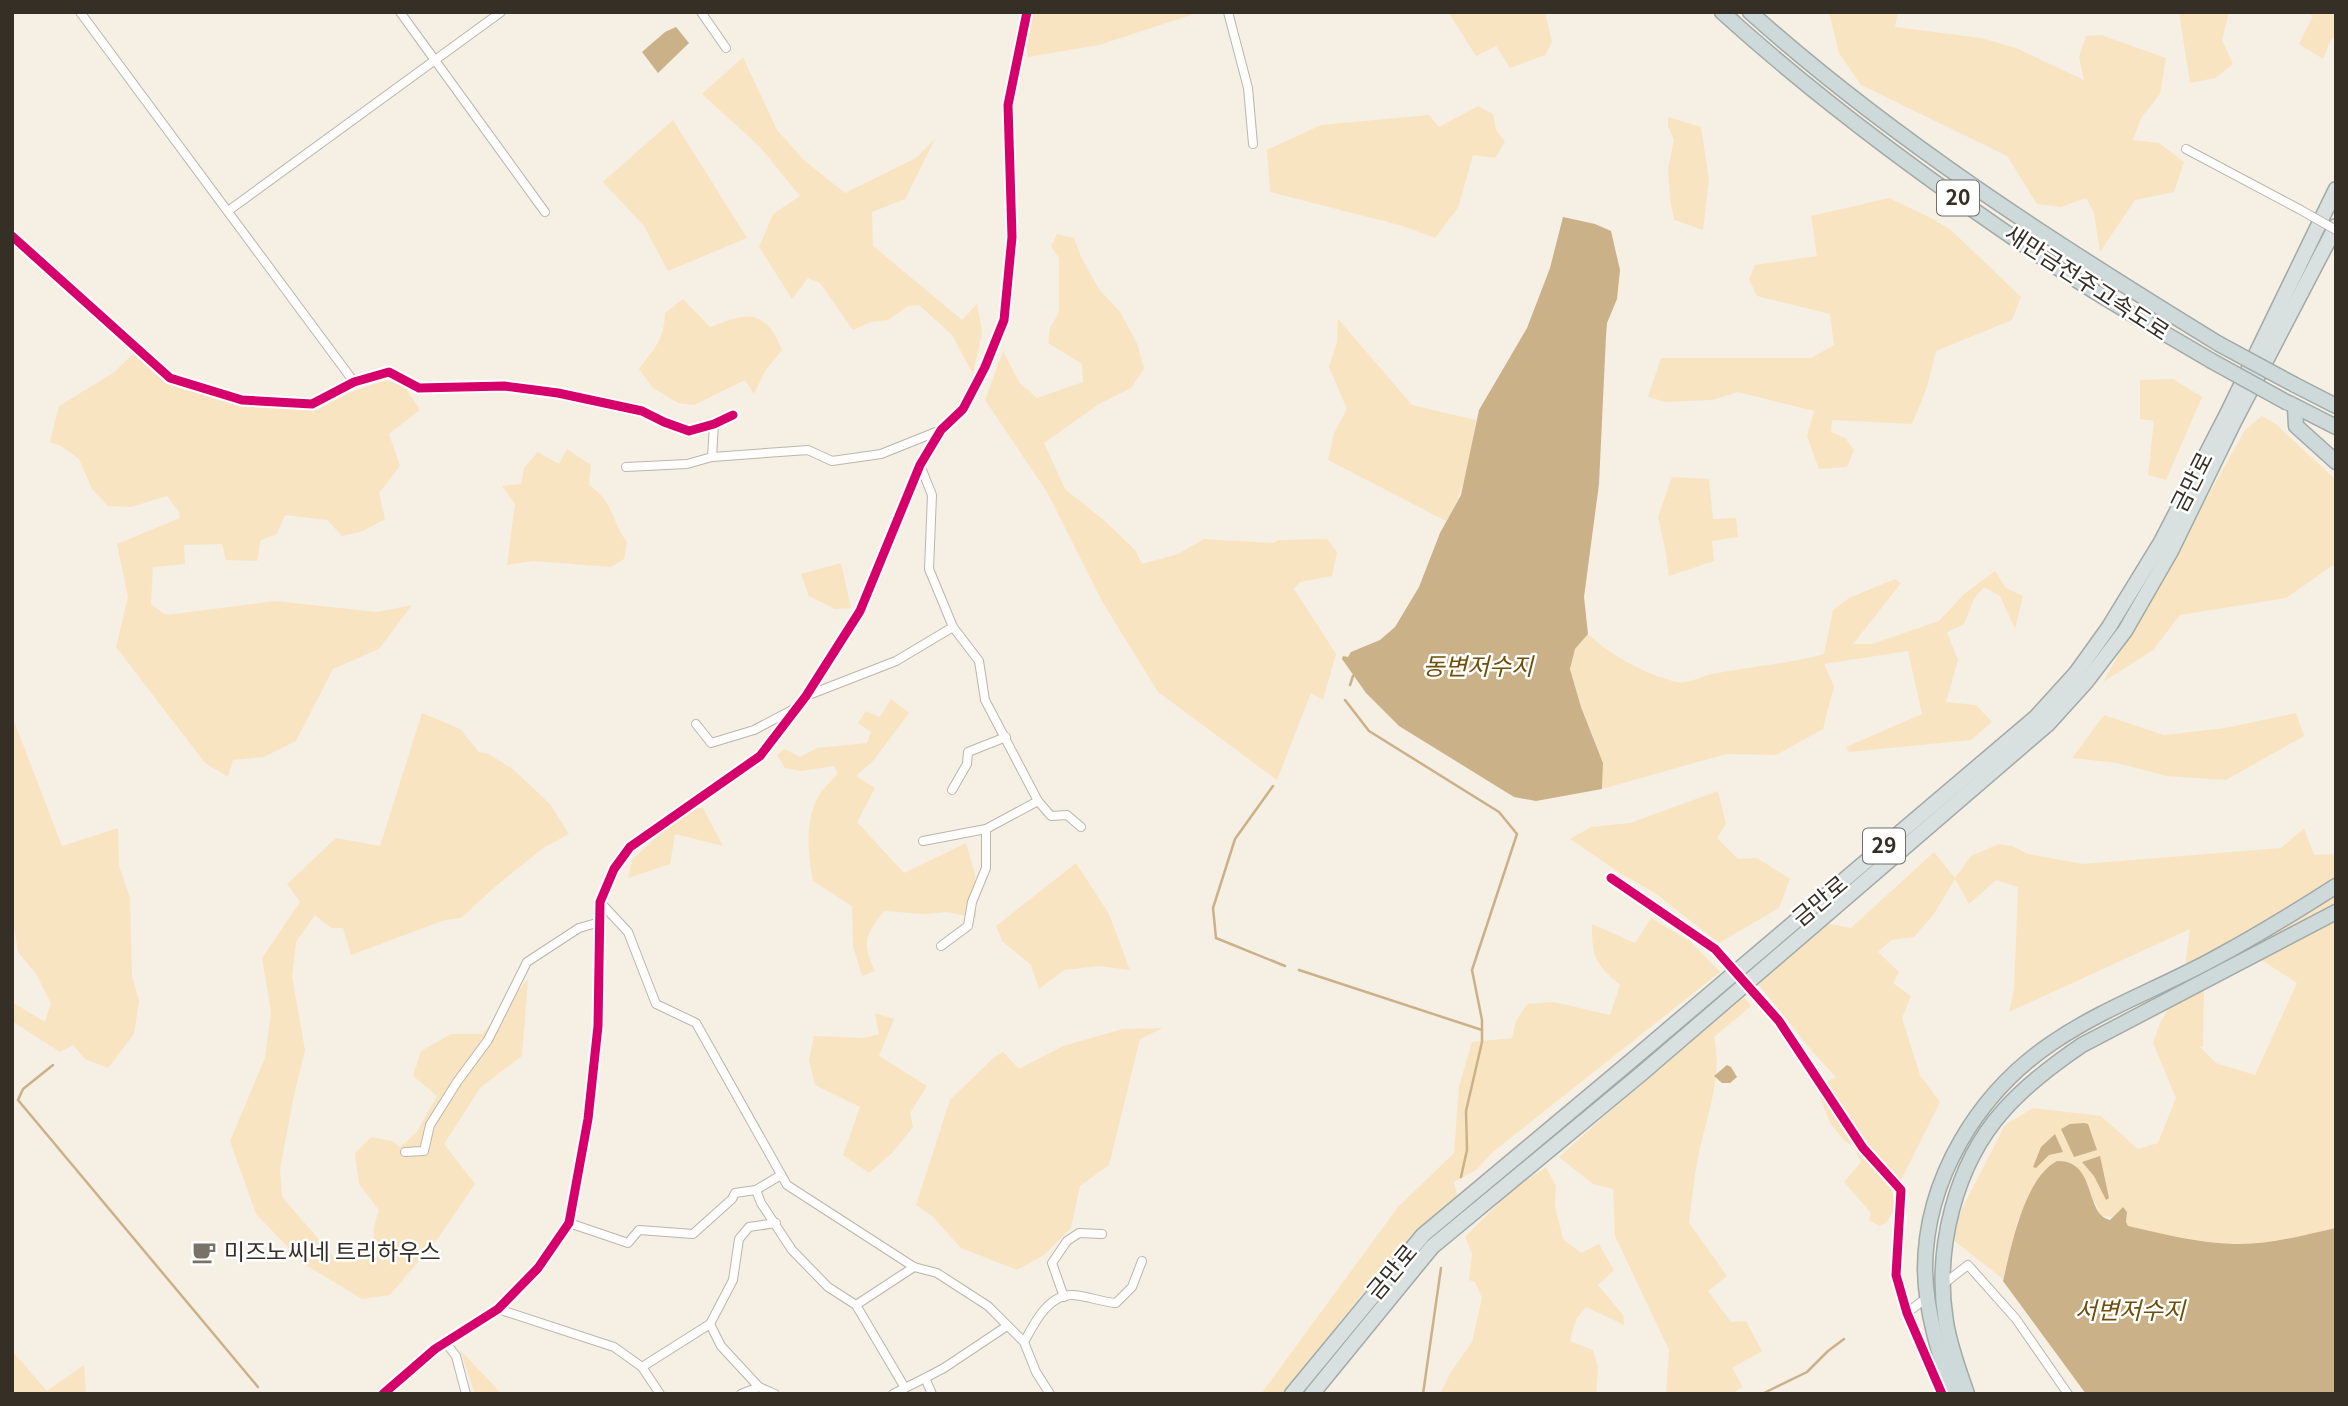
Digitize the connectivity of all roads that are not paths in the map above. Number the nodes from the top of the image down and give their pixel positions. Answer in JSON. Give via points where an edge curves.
{"nodes":[{"id":1,"x":80,"y":12,"type":"edge"},
{"id":2,"x":400,"y":12,"type":"edge"},
{"id":3,"x":501,"y":12,"type":"edge"},
{"id":4,"x":701,"y":12,"type":"edge"},
{"id":5,"x":1027,"y":12,"type":"edge"},
{"id":6,"x":1228,"y":12,"type":"edge"},
{"id":7,"x":1722,"y":12,"type":"edge"},
{"id":8,"x":1751,"y":12,"type":"edge"},
{"id":9,"x":726,"y":48,"type":"dead end"},
{"id":10,"x":434,"y":60,"type":"junction"},
{"id":11,"x":1253,"y":144,"type":"dead end"},
{"id":12,"x":2186,"y":149,"type":"dead end"},
{"id":13,"x":2336,"y":189,"type":"edge"},
{"id":14,"x":228,"y":211,"type":"junction"},
{"id":15,"x":545,"y":212,"type":"dead end"},
{"id":16,"x":2336,"y":228,"type":"edge"},
{"id":17,"x":12,"y":236,"type":"edge"},
{"id":18,"x":354,"y":382,"type":"junction"},
{"id":19,"x":2292,"y":405,"type":"junction"},
{"id":20,"x":2336,"y":405,"type":"edge"},
{"id":21,"x":733,"y":415,"type":"dead end"},
{"id":22,"x":714,"y":425,"type":"junction"},
{"id":23,"x":2336,"y":427,"type":"edge"},
{"id":24,"x":941,"y":430,"type":"junction"},
{"id":25,"x":712,"y":457,"type":"junction"},
{"id":26,"x":2336,"y":462,"type":"edge"},
{"id":27,"x":920,"y":465,"type":"junction"},
{"id":28,"x":626,"y":467,"type":"dead end"},
{"id":29,"x":953,"y":627,"type":"junction"},
{"id":30,"x":806,"y":696,"type":"junction"},
{"id":31,"x":798,"y":706,"type":"junction"},
{"id":32,"x":695,"y":724,"type":"dead end"},
{"id":33,"x":1006,"y":737,"type":"junction"},
{"id":34,"x":952,"y":790,"type":"dead end"},
{"id":35,"x":1038,"y":801,"type":"junction"},
{"id":36,"x":1081,"y":827,"type":"dead end"},
{"id":37,"x":986,"y":829,"type":"junction"},
{"id":38,"x":923,"y":841,"type":"dead end"},
{"id":39,"x":2336,"y":873,"type":"edge"},
{"id":40,"x":1611,"y":878,"type":"dead end"},
{"id":41,"x":2336,"y":886,"type":"edge"},
{"id":42,"x":600,"y":902,"type":"junction"},
{"id":43,"x":2336,"y":912,"type":"edge"},
{"id":44,"x":2284,"y":919,"type":"junction"},
{"id":45,"x":600,"y":922,"type":"junction"},
{"id":46,"x":941,"y":946,"type":"dead end"},
{"id":47,"x":405,"y":1152,"type":"dead end"},
{"id":48,"x":781,"y":1175,"type":"junction"},
{"id":49,"x":756,"y":1190,"type":"junction"},
{"id":50,"x":569,"y":1223,"type":"junction"},
{"id":51,"x":776,"y":1223,"type":"junction"},
{"id":52,"x":1102,"y":1234,"type":"dead end"},
{"id":53,"x":1142,"y":1261,"type":"dead end"},
{"id":54,"x":914,"y":1267,"type":"junction"},
{"id":55,"x":1946,"y":1282,"type":"dead end"},
{"id":56,"x":1064,"y":1297,"type":"junction"},
{"id":57,"x":1921,"y":1302,"type":"dead end"},
{"id":58,"x":856,"y":1306,"type":"junction"},
{"id":59,"x":498,"y":1309,"type":"junction"},
{"id":60,"x":1907,"y":1313,"type":"junction"},
{"id":61,"x":710,"y":1324,"type":"junction"},
{"id":62,"x":1007,"y":1325,"type":"junction"},
{"id":63,"x":1024,"y":1342,"type":"junction"},
{"id":64,"x":446,"y":1343,"type":"junction"},
{"id":65,"x":642,"y":1367,"type":"junction"},
{"id":66,"x":925,"y":1378,"type":"junction"},
{"id":67,"x":760,"y":1387,"type":"junction"},
{"id":68,"x":905,"y":1388,"type":"junction"},
{"id":69,"x":383,"y":1394,"type":"edge"},
{"id":70,"x":466,"y":1394,"type":"edge"},
{"id":71,"x":660,"y":1394,"type":"edge"},
{"id":72,"x":741,"y":1394,"type":"edge"},
{"id":73,"x":775,"y":1394,"type":"edge"},
{"id":74,"x":893,"y":1394,"type":"edge"},
{"id":75,"x":932,"y":1394,"type":"edge"},
{"id":76,"x":1050,"y":1394,"type":"edge"},
{"id":77,"x":1292,"y":1394,"type":"edge"},
{"id":78,"x":1312,"y":1394,"type":"edge"},
{"id":79,"x":1942,"y":1394,"type":"edge"},
{"id":80,"x":1954,"y":1394,"type":"edge"},
{"id":81,"x":1967,"y":1394,"type":"edge"},
{"id":82,"x":2068,"y":1394,"type":"edge"}],
"edges":[{"from":1,"to":14,"type":"street"},
{"from":2,"to":10,"type":"street"},
{"from":3,"to":10,"type":"street"},
{"from":4,"to":9,"type":"street"},
{"from":5,"to":24,"type":"street","via":[[1008,105],[1012,237],[1004,320],[963,409]]},
{"from":6,"to":11,"type":"street","via":[[1248,88]]},
{"from":7,"to":19,"type":"highway","name":"새만금전주고속도로","number":"20","bridge":true,"via":[[1899,156],[2066,273]]},
{"from":8,"to":20,"type":"highway","name":"새만금전주고속도로","number":"20","bridge":true,"via":[[1893,127],[2066,250],[2218,344]]},
{"from":10,"to":14,"type":"street"},
{"from":10,"to":15,"type":"street"},
{"from":12,"to":16,"type":"street","bridge":true},
{"from":13,"to":77,"type":"highway","name":"금만로","number":"29","via":[[2161,542],[2077,673],[2036,717],[1423,1235]]},
{"from":14,"to":18,"type":"street"},
{"from":16,"to":78,"type":"highway","name":"금만로","number":"29","via":[[2171,551],[2125,631],[2086,682],[2037,733],[1432,1247]]},
{"from":17,"to":18,"type":"street","via":[[170,378],[242,400],[312,404]]},
{"from":18,"to":22,"type":"street","via":[[389,372],[419,388],[504,386],[642,411],[688,430]]},
{"from":19,"to":23,"type":"highway","name":"새만금전주고속도로","number":"20"},
{"from":19,"to":26,"type":"highway","via":[[2296,426]]},
{"from":21,"to":22,"type":"street"},
{"from":22,"to":25,"type":"street"},
{"from":24,"to":25,"type":"street","via":[[881,454],[832,461],[808,450]]},
{"from":24,"to":27,"type":"street"},
{"from":25,"to":28,"type":"street","via":[[687,464]]},
{"from":27,"to":29,"type":"street","via":[[932,495],[929,569]]},
{"from":27,"to":30,"type":"street","via":[[860,611]]},
{"from":29,"to":30,"type":"street","via":[[896,662]]},
{"from":29,"to":33,"type":"street","via":[[979,661],[985,700]]},
{"from":30,"to":31,"type":"street"},
{"from":31,"to":32,"type":"street","via":[[754,730],[711,743]]},
{"from":31,"to":42,"type":"street","via":[[760,756],[630,847],[614,869]]},
{"from":33,"to":34,"type":"street","via":[[968,752],[967,764]]},
{"from":33,"to":35,"type":"street"},
{"from":35,"to":36,"type":"street","via":[[1051,816],[1067,815]]},
{"from":35,"to":37,"type":"street"},
{"from":37,"to":38,"type":"street"},
{"from":37,"to":46,"type":"street","via":[[986,868],[968,926]]},
{"from":39,"to":44,"type":"highway"},
{"from":40,"to":60,"type":"street","bridge":true,"via":[[1715,949],[1779,1021],[1863,1148],[1901,1191],[1896,1275]]},
{"from":41,"to":44,"type":"highway"},
{"from":42,"to":45,"type":"street"},
{"from":42,"to":48,"type":"street","via":[[628,932],[656,1004],[696,1023]]},
{"from":43,"to":81,"type":"highway","via":[[2082,1045],[2052,1065],[2002,1112],[1963,1177],[1945,1242],[1946,1320]]},
{"from":44,"to":80,"type":"highway","via":[[2053,1042],[2014,1072],[1964,1133],[1934,1204],[1925,1271],[1940,1358]]},
{"from":45,"to":47,"type":"street","via":[[579,928],[527,962],[488,1041],[430,1125],[424,1151]]},
{"from":45,"to":50,"type":"street","via":[[598,1026],[588,1119]]},
{"from":48,"to":49,"type":"street"},
{"from":48,"to":54,"type":"street","via":[[787,1185]]},
{"from":49,"to":50,"type":"street","via":[[735,1193],[694,1234],[639,1230],[628,1243]]},
{"from":49,"to":51,"type":"street"},
{"from":50,"to":59,"type":"street","via":[[538,1268]]},
{"from":51,"to":58,"type":"street","via":[[792,1250],[828,1287]]},
{"from":51,"to":61,"type":"street","via":[[749,1227],[739,1239],[733,1280]]},
{"from":52,"to":56,"type":"street","via":[[1079,1233],[1067,1241],[1052,1263]]},
{"from":53,"to":56,"type":"street","via":[[1132,1287],[1116,1303],[1069,1294]]},
{"from":54,"to":58,"type":"street"},
{"from":54,"to":62,"type":"street","via":[[937,1273]]},
{"from":55,"to":82,"type":"street","via":[[1968,1265],[2015,1319]]},
{"from":56,"to":63,"type":"street","via":[[1052,1301]]},
{"from":57,"to":60,"type":"street"},
{"from":58,"to":68,"type":"street"},
{"from":59,"to":64,"type":"street"},
{"from":59,"to":65,"type":"street","via":[[614,1347]]},
{"from":60,"to":79,"type":"street"},
{"from":61,"to":65,"type":"street"},
{"from":61,"to":67,"type":"street","via":[[721,1346]]},
{"from":62,"to":63,"type":"street"},
{"from":62,"to":66,"type":"street"},
{"from":63,"to":76,"type":"street"},
{"from":64,"to":69,"type":"street"},
{"from":64,"to":70,"type":"street","via":[[456,1356]]},
{"from":65,"to":71,"type":"street"},
{"from":66,"to":68,"type":"street"},
{"from":66,"to":75,"type":"street"},
{"from":67,"to":72,"type":"street"},
{"from":67,"to":73,"type":"street"},
{"from":68,"to":74,"type":"street"}]}
